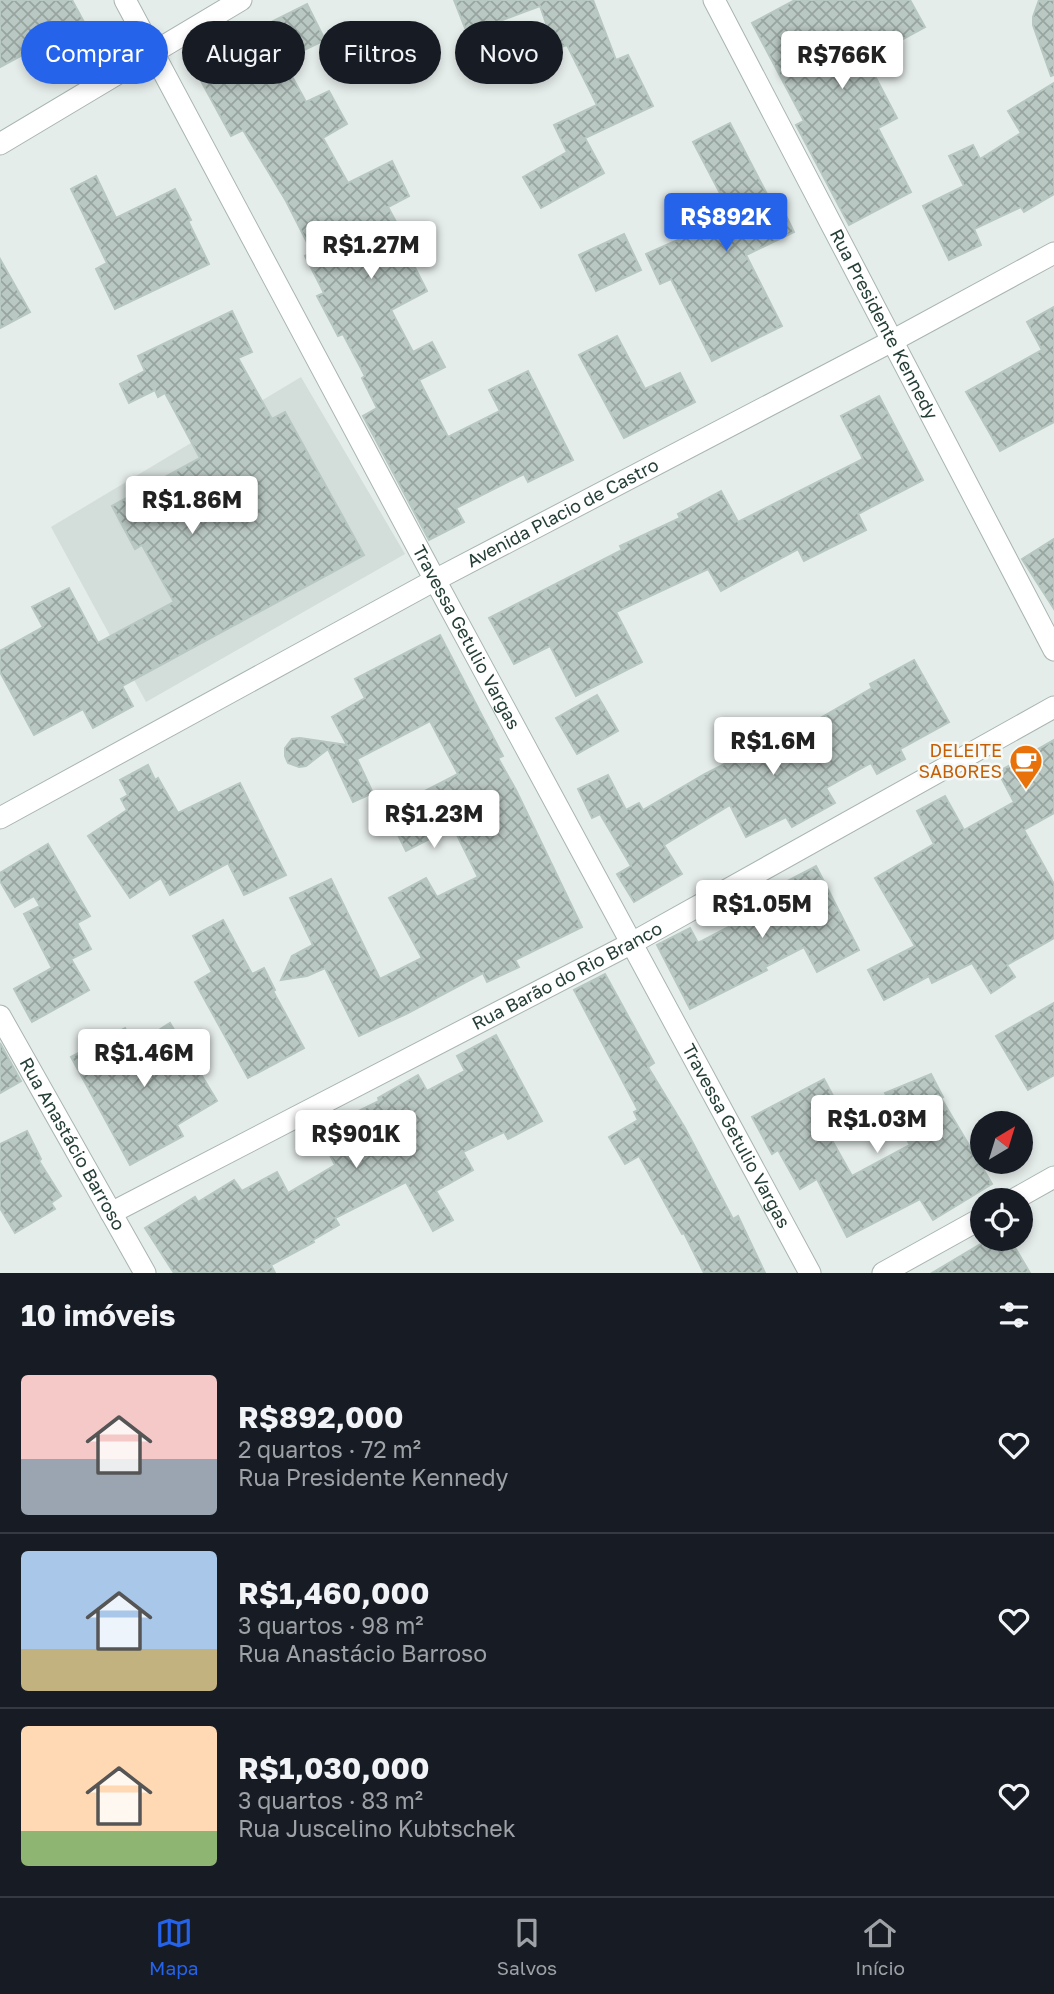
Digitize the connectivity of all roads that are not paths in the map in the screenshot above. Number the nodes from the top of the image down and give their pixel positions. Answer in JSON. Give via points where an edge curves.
{"nodes":[{"id":1,"x":125,"y":0,"type":"edge"},
{"id":2,"x":241,"y":0,"type":"edge"},
{"id":3,"x":714,"y":0,"type":"edge"},
{"id":4,"x":136,"y":21,"type":"edge"},
{"id":5,"x":168,"y":43,"type":"edge"},
{"id":6,"x":168,"y":82,"type":"edge"},
{"id":7,"x":99,"y":84,"type":"edge"},
{"id":8,"x":0,"y":144,"type":"edge"},
{"id":9,"x":1054,"y":253,"type":"edge"},
{"id":10,"x":892,"y":341,"type":"junction"},
{"id":11,"x":435,"y":580,"type":"junction"},
{"id":12,"x":1054,"y":650,"type":"edge"},
{"id":13,"x":1054,"y":707,"type":"edge"},
{"id":14,"x":0,"y":818,"type":"edge"},
{"id":15,"x":632,"y":943,"type":"junction"},
{"id":16,"x":0,"y":1016,"type":"edge"},
{"id":17,"x":1054,"y":1177,"type":"edge"},
{"id":18,"x":1033,"y":1189,"type":"edge"},
{"id":19,"x":111,"y":1213,"type":"junction"},
{"id":20,"x":970,"y":1225,"type":"edge"},
{"id":21,"x":145,"y":1273,"type":"edge"},
{"id":22,"x":810,"y":1273,"type":"edge"},
{"id":23,"x":883,"y":1273,"type":"edge"}],
"edges":[{"from":1,"to":4,"type":"street","name":"Travessa Getulio Vargas"},
{"from":2,"to":5,"type":"street"},
{"from":3,"to":10,"type":"street","name":"Rua Presidente Kennedy"},
{"from":6,"to":11,"type":"street","name":"Travessa Getulio Vargas"},
{"from":7,"to":8,"type":"street"},
{"from":9,"to":10,"type":"street","name":"Avenida Placio de Castro"},
{"from":10,"to":11,"type":"street","name":"Avenida Placio de Castro"},
{"from":10,"to":12,"type":"street","name":"Rua Presidente Kennedy"},
{"from":11,"to":14,"type":"street","name":"Avenida Placio de Castro"},
{"from":11,"to":15,"type":"street","name":"Travessa Getulio Vargas"},
{"from":13,"to":15,"type":"street","name":"Rua Barão do Rio Branco"},
{"from":15,"to":19,"type":"street","name":"Rua Barão do Rio Branco"},
{"from":15,"to":22,"type":"street","name":"Travessa Getulio Vargas"},
{"from":16,"to":19,"type":"street","name":"Rua Anastácio Barroso"},
{"from":17,"to":18,"type":"street"},
{"from":19,"to":21,"type":"street","name":"Rua Anastácio Barroso"},
{"from":20,"to":23,"type":"street"}]}
